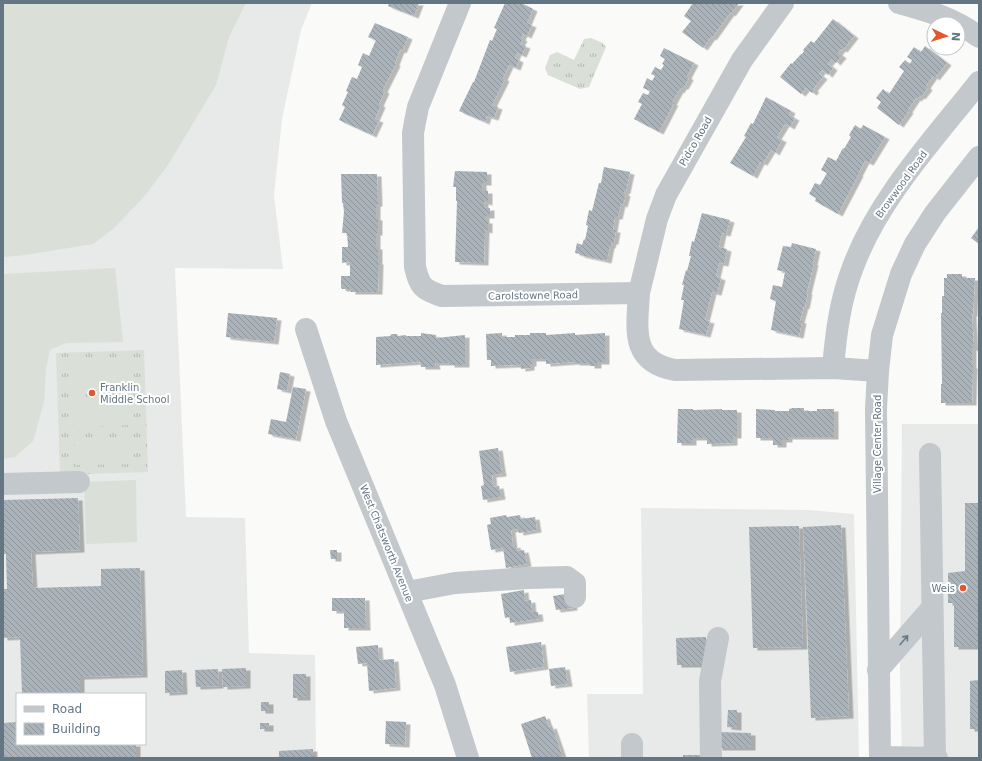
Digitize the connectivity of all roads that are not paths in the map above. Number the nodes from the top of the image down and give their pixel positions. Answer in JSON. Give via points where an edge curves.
{"nodes":[{"id":1,"x":460,"y":3,"type":"edge"},
{"id":2,"x":783,"y":3,"type":"edge"},
{"id":3,"x":898,"y":3,"type":"edge"},
{"id":4,"x":979,"y":38,"type":"edge"},
{"id":5,"x":979,"y":82,"type":"edge"},
{"id":6,"x":979,"y":157,"type":"edge"},
{"id":7,"x":638,"y":293,"type":"junction"},
{"id":8,"x":306,"y":329,"type":"dead end"},
{"id":9,"x":833,"y":368,"type":"junction"},
{"id":10,"x":878,"y":371,"type":"junction"},
{"id":11,"x":930,"y":454,"type":"dead end"},
{"id":12,"x":79,"y":482,"type":"dead end"},
{"id":13,"x":3,"y":484,"type":"edge"},
{"id":14,"x":407,"y":592,"type":"junction"},
{"id":15,"x":575,"y":597,"type":"dead end"},
{"id":16,"x":932,"y":608,"type":"junction"},
{"id":17,"x":718,"y":638,"type":"dead end"},
{"id":18,"x":878,"y":670,"type":"junction"},
{"id":19,"x":468,"y":758,"type":"edge"},
{"id":20,"x":711,"y":758,"type":"edge"},
{"id":21,"x":880,"y":758,"type":"edge"},
{"id":22,"x":936,"y":758,"type":"edge"}],
"edges":[{"from":1,"to":7,"type":"street","name":"Carolstowne Road","via":[[418,107],[415,122],[415,267],[419,282],[427,290],[442,296]]},
{"from":2,"to":7,"type":"street","name":"Pidco Road","via":[[742,60],[666,195]]},
{"from":3,"to":4,"type":"street","via":[[951,19]]},
{"from":5,"to":9,"type":"street","name":"Browwood Road","via":[[899,183],[873,222],[853,266],[843,299],[836,332]]},
{"from":6,"to":10,"type":"street","name":"Village Center Road","via":[[935,213],[915,244],[890,305],[882,335]]},
{"from":7,"to":9,"type":"street","via":[[637,327],[640,344],[645,355],[662,368]]},
{"from":8,"to":14,"type":"street","name":"West Chatsworth Avenue","via":[[336,421]]},
{"from":9,"to":10,"type":"street"},
{"from":10,"to":18,"type":"street","name":"Village Center Road"},
{"from":11,"to":16,"type":"street"},
{"from":12,"to":13,"type":"street"},
{"from":14,"to":15,"type":"street","via":[[455,583],[567,577],[575,583]]},
{"from":14,"to":19,"type":"street","name":"West Chatsworth Avenue","via":[[445,686]]},
{"from":18,"to":16,"type":"street","one_way":true},
{"from":16,"to":22,"type":"street"},
{"from":17,"to":20,"type":"street","via":[[710,681]]},
{"from":18,"to":21,"type":"street","name":"Village Center Road"},
{"from":21,"to":22,"type":"street"}]}
